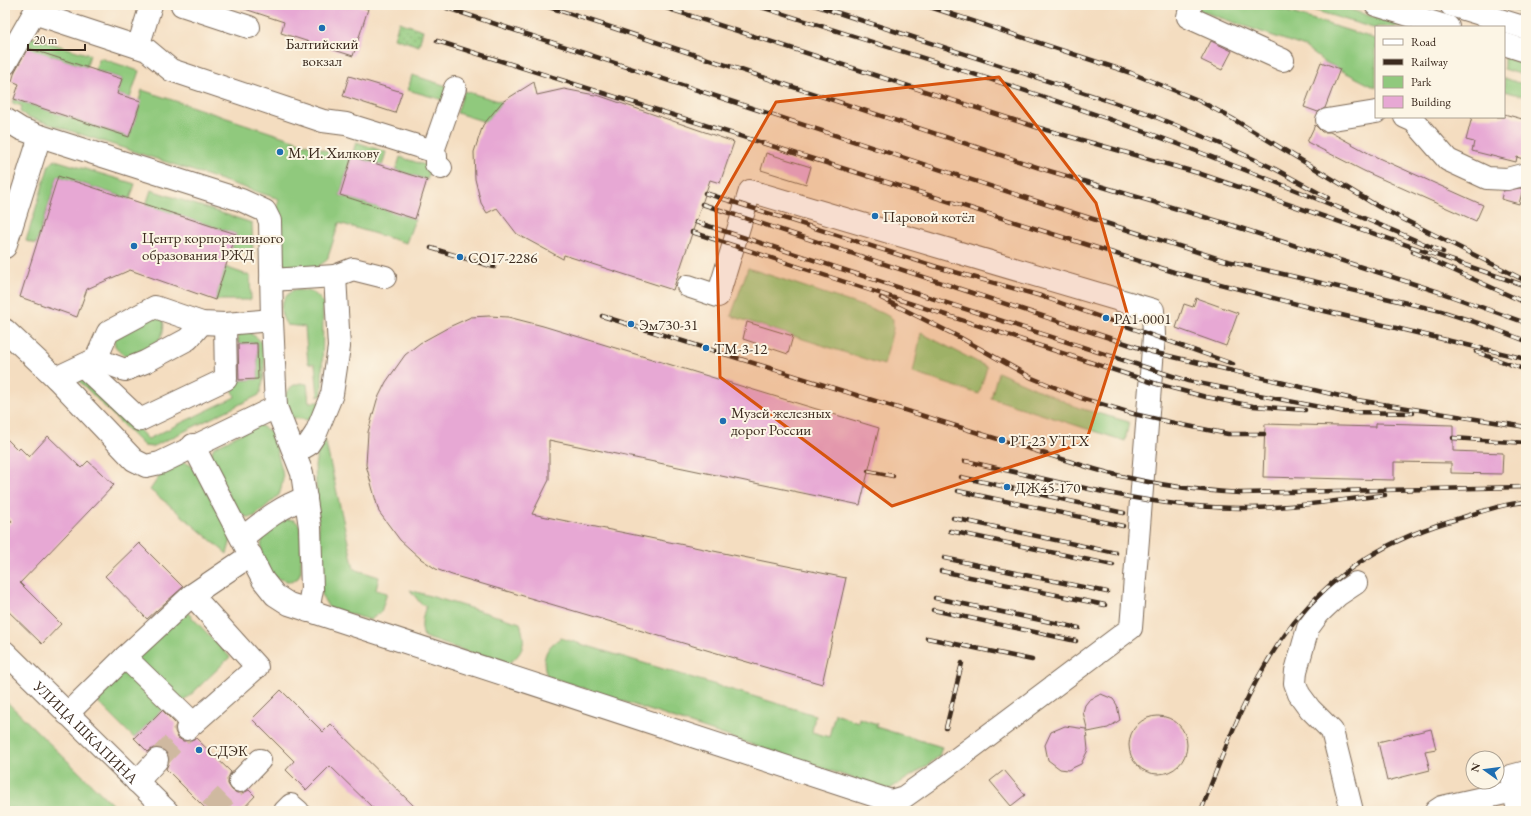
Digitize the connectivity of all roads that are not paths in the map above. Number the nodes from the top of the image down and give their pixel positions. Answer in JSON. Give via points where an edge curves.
{"nodes":[{"id":1,"x":151,"y":5,"type":"edge"},
{"id":2,"x":182,"y":5,"type":"edge"},
{"id":3,"x":1190,"y":5,"type":"edge"},
{"id":4,"x":1376,"y":5,"type":"edge"},
{"id":5,"x":1451,"y":5,"type":"edge"},
{"id":6,"x":1445,"y":26,"type":"edge"},
{"id":7,"x":249,"y":27,"type":"dead end"},
{"id":8,"x":1526,"y":28,"type":"edge"},
{"id":9,"x":1505,"y":44,"type":"edge"},
{"id":10,"x":138,"y":47,"type":"junction"},
{"id":11,"x":1526,"y":51,"type":"edge"},
{"id":12,"x":1283,"y":60,"type":"dead end"},
{"id":13,"x":5,"y":64,"type":"edge"},
{"id":14,"x":455,"y":88,"type":"dead end"},
{"id":15,"x":1375,"y":112,"type":"edge"},
{"id":16,"x":1408,"y":118,"type":"edge"},
{"id":17,"x":5,"y":119,"type":"edge"},
{"id":18,"x":1327,"y":120,"type":"dead end"},
{"id":19,"x":40,"y":136,"type":"junction"},
{"id":20,"x":1526,"y":174,"type":"edge"},
{"id":21,"x":5,"y":247,"type":"edge"},
{"id":22,"x":334,"y":276,"type":"junction"},
{"id":23,"x":385,"y":277,"type":"dead end"},
{"id":24,"x":271,"y":280,"type":"junction"},
{"id":25,"x":688,"y":286,"type":"dead end"},
{"id":26,"x":272,"y":320,"type":"junction"},
{"id":27,"x":202,"y":323,"type":"junction"},
{"id":28,"x":225,"y":324,"type":"junction"},
{"id":29,"x":5,"y":330,"type":"edge"},
{"id":30,"x":90,"y":363,"type":"junction"},
{"id":31,"x":56,"y":378,"type":"junction"},
{"id":32,"x":276,"y":407,"type":"junction"},
{"id":33,"x":193,"y":445,"type":"junction"},
{"id":34,"x":294,"y":453,"type":"junction"},
{"id":35,"x":306,"y":498,"type":"junction"},
{"id":36,"x":246,"y":547,"type":"junction"},
{"id":37,"x":1356,"y":583,"type":"dead end"},
{"id":38,"x":192,"y":595,"type":"junction"},
{"id":39,"x":308,"y":611,"type":"junction"},
{"id":40,"x":5,"y":652,"type":"edge"},
{"id":41,"x":125,"y":658,"type":"junction"},
{"id":42,"x":67,"y":714,"type":"junction"},
{"id":43,"x":157,"y":760,"type":"tunnel mouth"},
{"id":44,"x":260,"y":760,"type":"dead end"},
{"id":45,"x":1526,"y":772,"type":"edge"},
{"id":46,"x":240,"y":781,"type":"tunnel mouth"},
{"id":47,"x":137,"y":782,"type":"junction"},
{"id":48,"x":1516,"y":801,"type":"edge"},
{"id":49,"x":167,"y":811,"type":"edge"},
{"id":50,"x":285,"y":811,"type":"edge"},
{"id":51,"x":298,"y":811,"type":"edge"},
{"id":52,"x":1352,"y":811,"type":"edge"},
{"id":53,"x":1436,"y":811,"type":"edge"}],
"edges":[{"from":1,"to":10,"type":"main road"},
{"from":2,"to":7,"type":"main road"},
{"from":3,"to":12,"type":"main road","via":[[1188,17]]},
{"from":4,"to":6,"type":"main road"},
{"from":5,"to":8,"type":"main road"},
{"from":9,"to":11,"type":"main road"},
{"from":10,"to":13,"type":"main road","via":[[34,13]]},
{"from":10,"to":14,"type":"main road","via":[[146,50],[171,70],[309,117],[346,124],[437,160]]},
{"from":15,"to":18,"type":"main road"},
{"from":16,"to":20,"type":"main road","via":[[1414,120],[1448,160],[1486,178],[1507,179]]},
{"from":17,"to":19,"type":"main road","via":[[21,129]]},
{"from":19,"to":21,"type":"main road"},
{"from":19,"to":24,"type":"main road","via":[[241,200],[265,211],[270,221]]},
{"from":22,"to":23,"type":"main road","via":[[353,269]]},
{"from":22,"to":24,"type":"main road"},
{"from":22,"to":34,"type":"main road","via":[[339,347],[332,394],[316,433],[308,445]]},
{"from":24,"to":26,"type":"main road"},
{"from":25,"to":39,"type":"main road","via":[[718,296],[750,191],[1153,310],[1154,336],[1131,628],[942,770],[904,797],[891,801]]},
{"from":26,"to":28,"type":"main road"},
{"from":26,"to":32,"type":"main road"},
{"from":27,"to":28,"type":"main road"},
{"from":27,"to":30,"type":"main road","via":[[188,339],[125,370]]},
{"from":27,"to":30,"type":"main road","via":[[155,307],[108,332]]},
{"from":28,"to":30,"type":"main road","via":[[226,379],[140,420]]},
{"from":29,"to":31,"type":"main road"},
{"from":30,"to":31,"type":"main road"},
{"from":31,"to":33,"type":"main road","via":[[134,460],[146,466],[160,463]]},
{"from":32,"to":33,"type":"main road"},
{"from":32,"to":34,"type":"main road"},
{"from":33,"to":36,"type":"main road"},
{"from":34,"to":35,"type":"main road","via":[[302,473]]},
{"from":35,"to":36,"type":"main road","via":[[278,510]]},
{"from":35,"to":39,"type":"main road","via":[[310,527],[312,589]]},
{"from":36,"to":38,"type":"main road"},
{"from":36,"to":39,"type":"main road","via":[[263,580],[275,594],[289,604]]},
{"from":37,"to":52,"type":"main road","via":[[1318,613],[1308,628],[1296,670],[1295,683],[1299,694],[1310,709],[1332,731]]},
{"from":38,"to":41,"type":"main road"},
{"from":38,"to":41,"type":"main road","via":[[257,667],[190,726]]},
{"from":40,"to":42,"type":"main road","name":"УЛИЦА ШКАПИНА"},
{"from":41,"to":42,"type":"main road"},
{"from":42,"to":47,"type":"main road","name":"УЛИЦА ШКАПИНА"},
{"from":43,"to":47,"type":"main road"},
{"from":44,"to":46,"type":"main road"},
{"from":45,"to":48,"type":"main road","via":[[1512,776]]},
{"from":47,"to":49,"type":"main road","name":"УЛИЦА ШКАПИНА"},
{"from":48,"to":53,"type":"main road","via":[[1442,807]]},
{"from":50,"to":51,"type":"main road","via":[[291,805]]}]}
